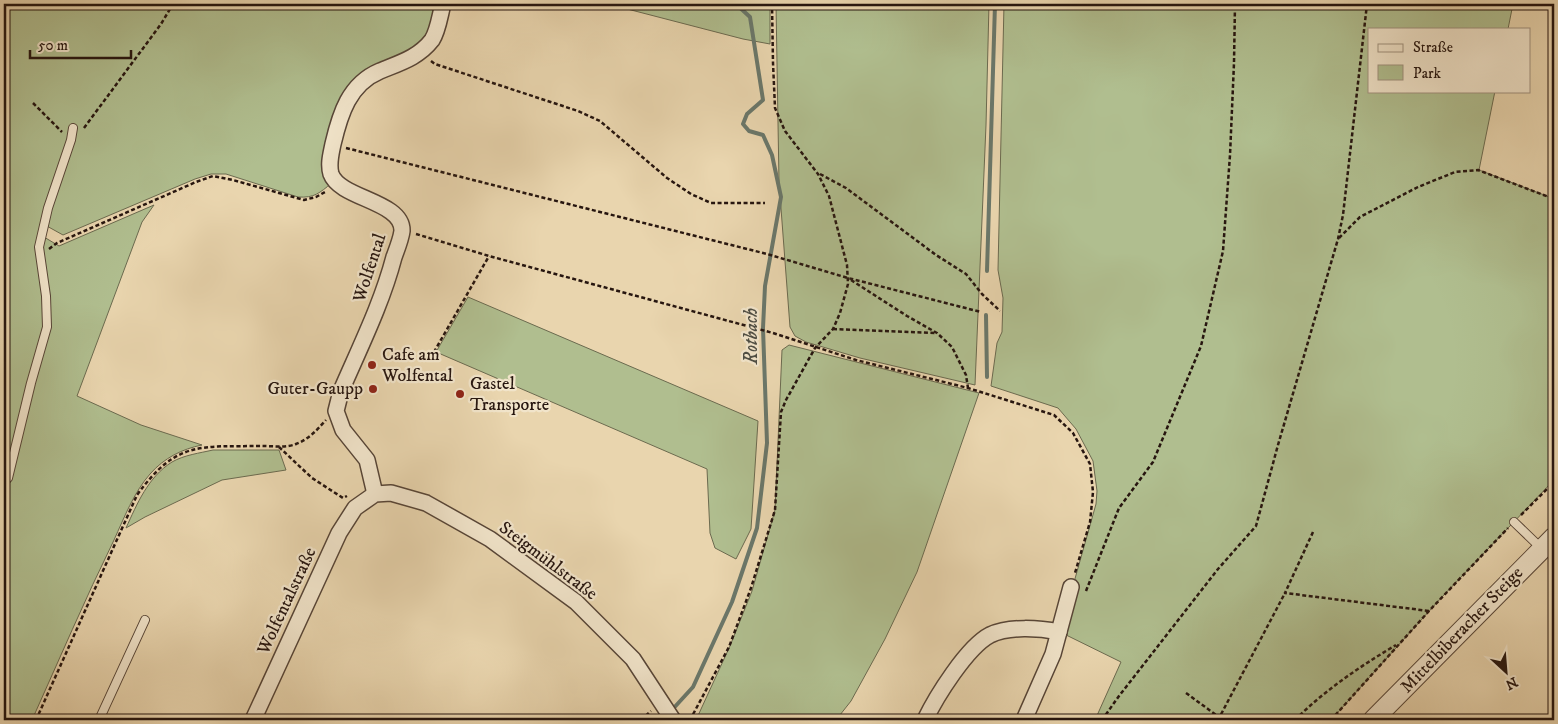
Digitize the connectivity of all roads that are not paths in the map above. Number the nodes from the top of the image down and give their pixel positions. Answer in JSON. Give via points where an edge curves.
{"nodes":[{"id":1,"x":442,"y":4,"type":"edge"},
{"id":2,"x":73,"y":128,"type":"dead end"},
{"id":3,"x":4,"y":482,"type":"edge"},
{"id":4,"x":370,"y":493,"type":"junction"},
{"id":5,"x":1514,"y":522,"type":"road end"},
{"id":6,"x":1542,"y":549,"type":"edge"},
{"id":7,"x":1071,"y":587,"type":"road end"},
{"id":8,"x":145,"y":620,"type":"dead end"},
{"id":9,"x":1059,"y":632,"type":"junction"},
{"id":10,"x":99,"y":720,"type":"edge"},
{"id":11,"x":253,"y":720,"type":"edge"},
{"id":12,"x":673,"y":720,"type":"edge"},
{"id":13,"x":925,"y":720,"type":"edge"},
{"id":14,"x":1024,"y":720,"type":"edge"},
{"id":15,"x":1373,"y":720,"type":"edge"}],
"edges":[{"from":1,"to":4,"type":"street","name":"Wolfental","via":[[433,39],[420,52],[364,79],[352,93],[343,108],[329,165],[336,183],[380,204],[397,217],[402,230],[388,278],[341,391],[336,411],[343,430],[367,460]]},
{"from":2,"to":3,"type":"lane","via":[[39,247],[47,327],[8,478]]},
{"from":4,"to":11,"type":"street","name":"Wolfentalstraße","via":[[355,508],[339,533]]},
{"from":4,"to":12,"type":"street","name":"Steigmühlstraße","via":[[391,493],[426,503],[490,539],[576,602],[633,659]]},
{"from":5,"to":6,"type":"lane"},
{"from":6,"to":15,"type":"street","name":"Mittelbiberacher Steige"},
{"from":7,"to":9,"type":"street"},
{"from":8,"to":10,"type":"lane"},
{"from":9,"to":13,"type":"street","via":[[1017,629],[990,635],[967,654]]},
{"from":9,"to":14,"type":"street","via":[[1053,654]]}]}
